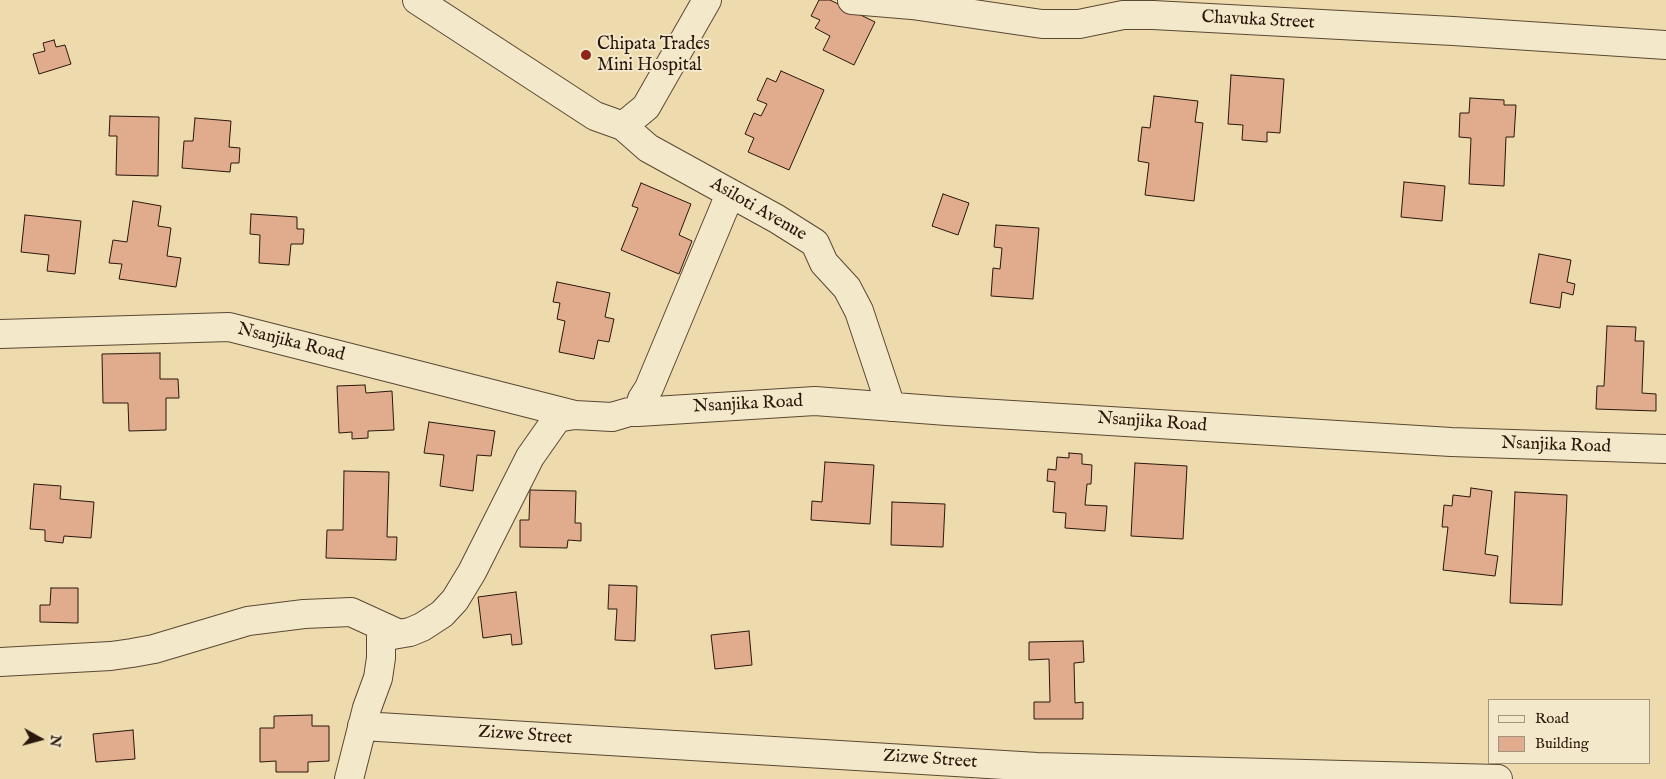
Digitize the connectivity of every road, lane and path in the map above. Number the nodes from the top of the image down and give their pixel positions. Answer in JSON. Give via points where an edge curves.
{"nodes":[{"id":1,"x":707,"y":0,"type":"edge"},
{"id":2,"x":852,"y":0,"type":"edge"},
{"id":3,"x":432,"y":4,"type":"edge"},
{"id":4,"x":1666,"y":45,"type":"edge"},
{"id":5,"x":623,"y":126,"type":"junction"},
{"id":6,"x":730,"y":194,"type":"junction"},
{"id":7,"x":0,"y":334,"type":"edge"},
{"id":8,"x":891,"y":407,"type":"junction"},
{"id":9,"x":638,"y":412,"type":"junction"},
{"id":10,"x":575,"y":415,"type":"junction"},
{"id":11,"x":1666,"y":449,"type":"edge"},
{"id":12,"x":396,"y":633,"type":"junction"},
{"id":13,"x":0,"y":662,"type":"edge"},
{"id":14,"x":362,"y":726,"type":"junction"},
{"id":15,"x":349,"y":779,"type":"edge"},
{"id":16,"x":1498,"y":779,"type":"edge"}],
"edges":[{"from":1,"to":5,"type":"street","via":[[646,107]]},
{"from":2,"to":4,"type":"street","name":"Chavuka Street","via":[[912,5],[1042,24],[1079,24],[1123,15],[1153,15]]},
{"from":3,"to":5,"type":"street","name":"Asiloti Avenue","via":[[594,116]]},
{"from":5,"to":6,"type":"street","name":"Asiloti Avenue","via":[[648,148]]},
{"from":6,"to":8,"type":"street","name":"Asiloti Avenue","via":[[815,243],[824,263],[847,288],[860,310]]},
{"from":6,"to":9,"type":"street"},
{"from":7,"to":10,"type":"street","name":"Nsanjika Road","via":[[229,327]]},
{"from":8,"to":9,"type":"street","name":"Nsanjika Road","via":[[816,401]]},
{"from":8,"to":11,"type":"street","name":"Nsanjika Road","via":[[1451,442]]},
{"from":9,"to":10,"type":"street","name":"Nsanjika Road","via":[[612,417]]},
{"from":10,"to":12,"type":"street","via":[[556,420],[530,457],[472,572],[454,600],[434,621],[410,632]]},
{"from":12,"to":13,"type":"street","via":[[351,612],[304,614],[248,621],[132,653]]},
{"from":12,"to":14,"type":"street","via":[[381,637],[378,678]]},
{"from":14,"to":15,"type":"street"},
{"from":14,"to":16,"type":"street","name":"Zizwe Street","via":[[1037,767]]}]}
